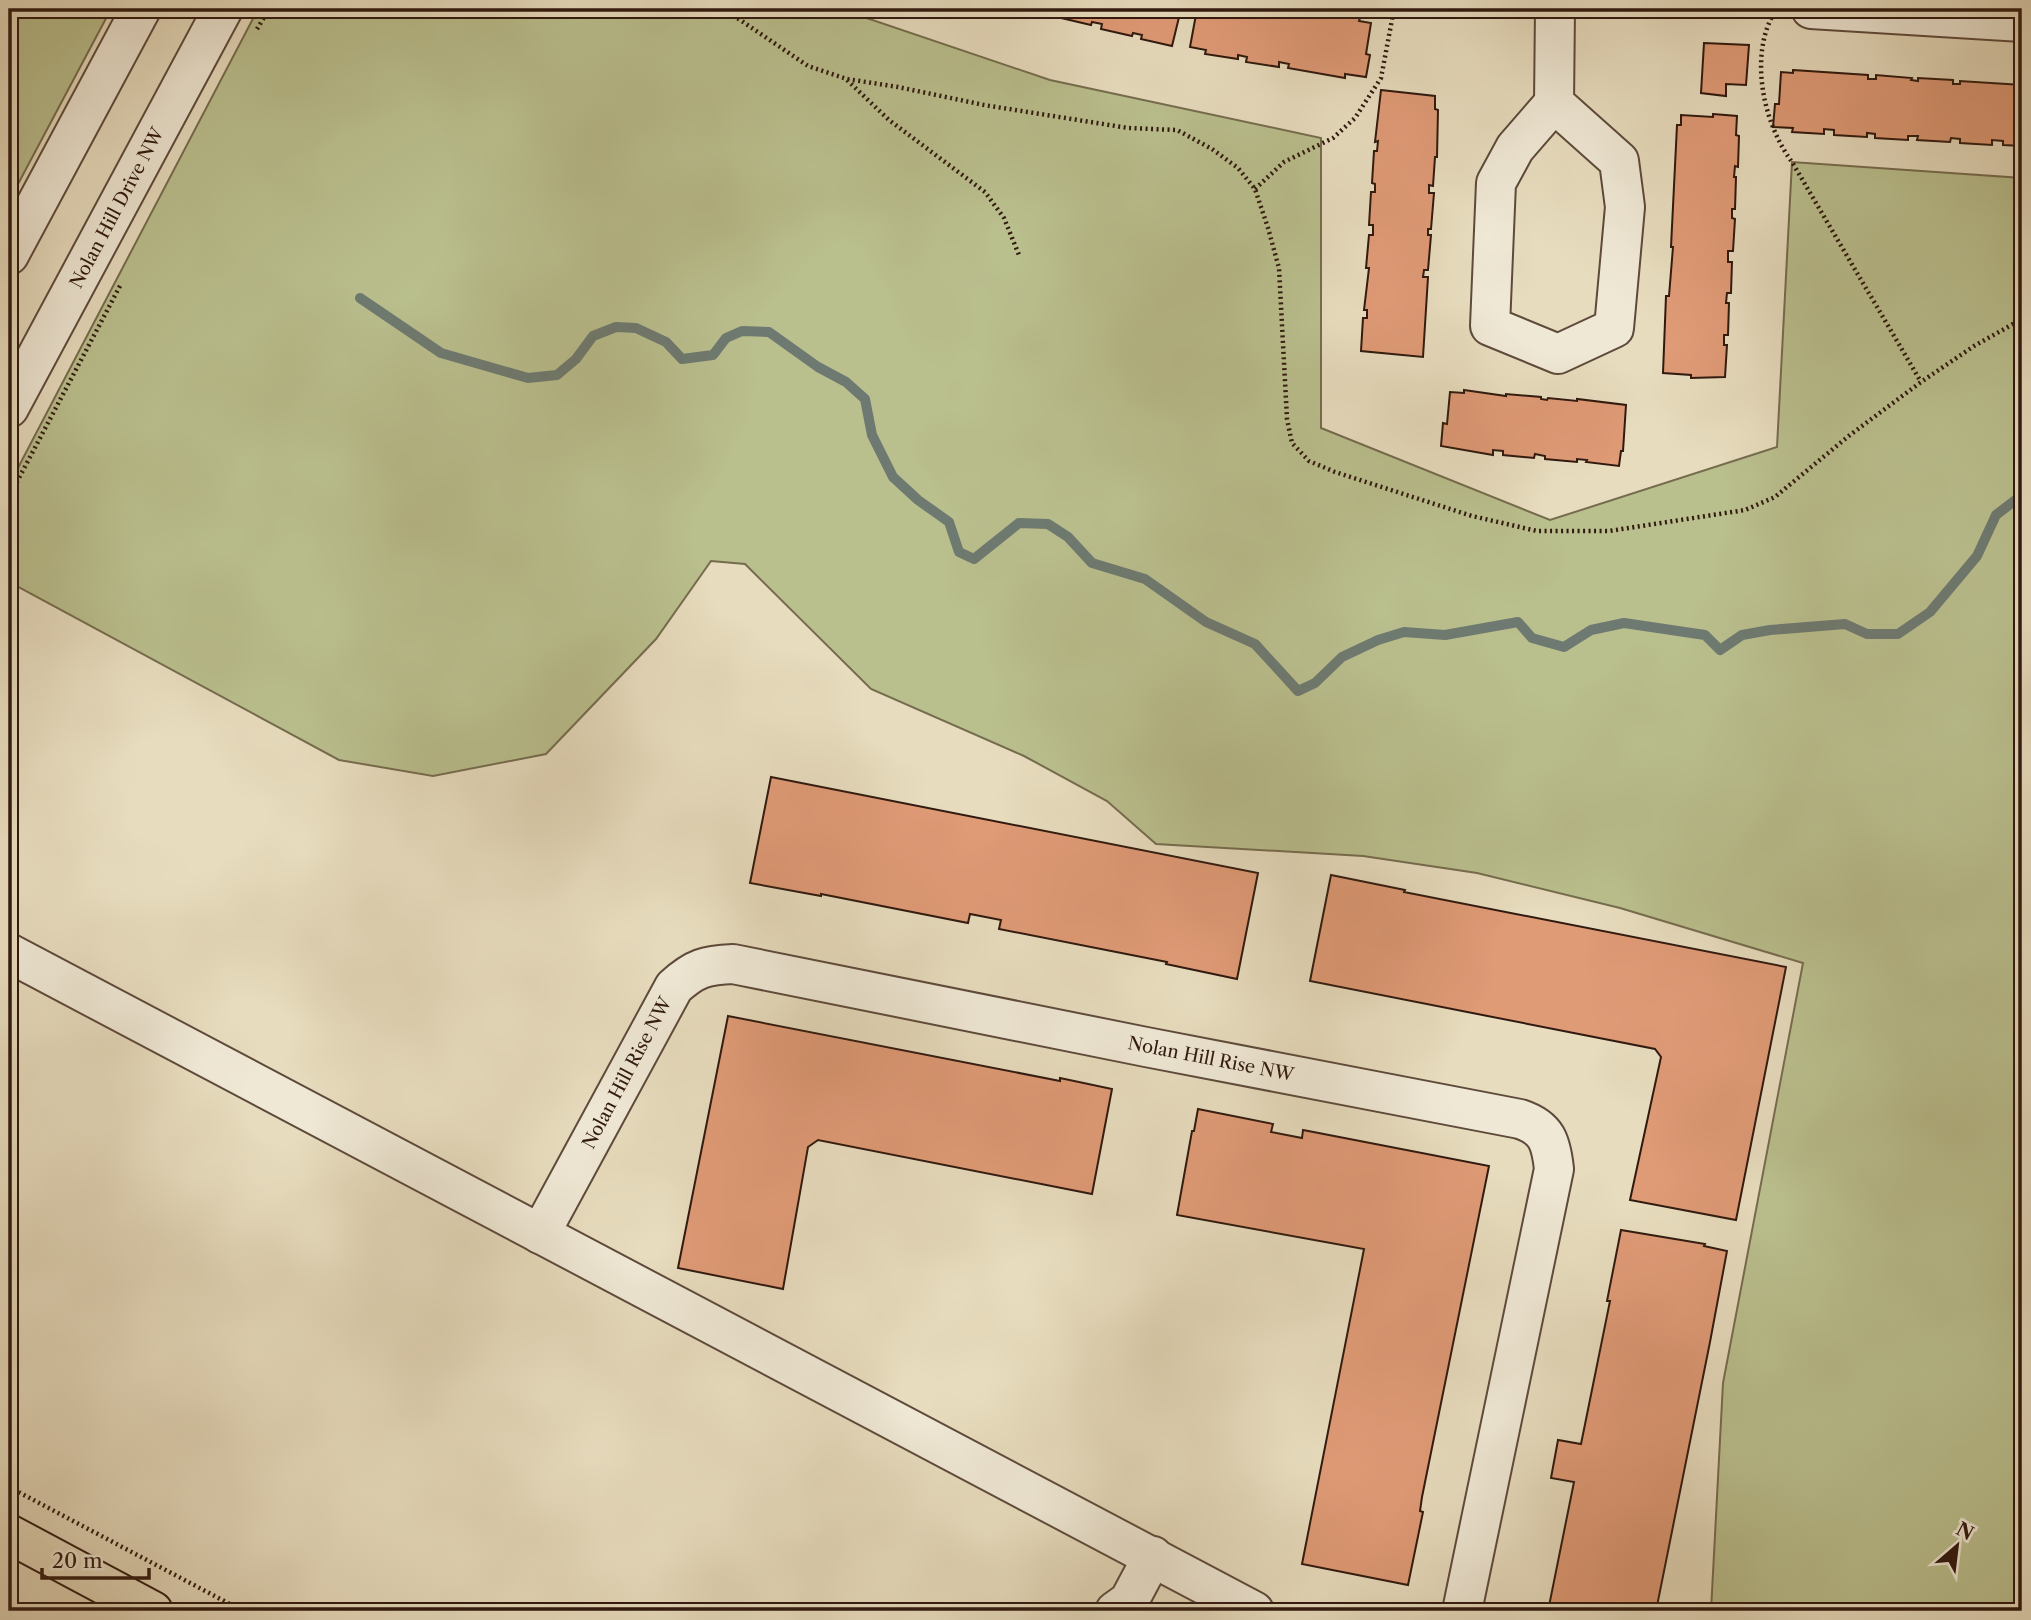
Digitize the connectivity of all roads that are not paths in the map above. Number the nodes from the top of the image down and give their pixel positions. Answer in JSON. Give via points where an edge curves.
{"nodes":[{"id":1,"x":141,"y":9,"type":"edge"},
{"id":2,"x":223,"y":9,"type":"edge"},
{"id":3,"x":1555,"y":9,"type":"edge"},
{"id":4,"x":1811,"y":9,"type":"edge"},
{"id":5,"x":2022,"y":22,"type":"edge"},
{"id":6,"x":1554,"y":103,"type":"junction"},
{"id":7,"x":9,"y":255,"type":"edge"},
{"id":8,"x":9,"y":408,"type":"edge"},
{"id":9,"x":9,"y":953,"type":"edge"},
{"id":10,"x":540,"y":1234,"type":"junction"},
{"id":11,"x":9,"y":1534,"type":"edge"},
{"id":12,"x":1153,"y":1556,"type":"junction"},
{"id":13,"x":1124,"y":1608,"type":"edge"},
{"id":14,"x":153,"y":1611,"type":"edge"},
{"id":15,"x":1254,"y":1611,"type":"edge"},
{"id":16,"x":1462,"y":1611,"type":"edge"}],
"edges":[{"from":1,"to":7,"type":"street"},
{"from":2,"to":8,"type":"street","name":"Nolan Hill Drive NW"},
{"from":3,"to":6,"type":"street"},
{"from":4,"to":5,"type":"street"},
{"from":6,"to":6,"type":"street","via":[[1515,148],[1496,183],[1490,326],[1558,354],[1614,328],[1625,207],[1619,161]]},
{"from":9,"to":10,"type":"street"},
{"from":10,"to":12,"type":"street"},
{"from":10,"to":16,"type":"street","name":"Nolan Hill Rise NW","via":[[674,987],[691,972],[712,965],[733,964],[1536,1124],[1547,1136],[1554,1169]]},
{"from":11,"to":14,"type":"main road"},
{"from":12,"to":13,"type":"street"},
{"from":12,"to":15,"type":"street"}]}
